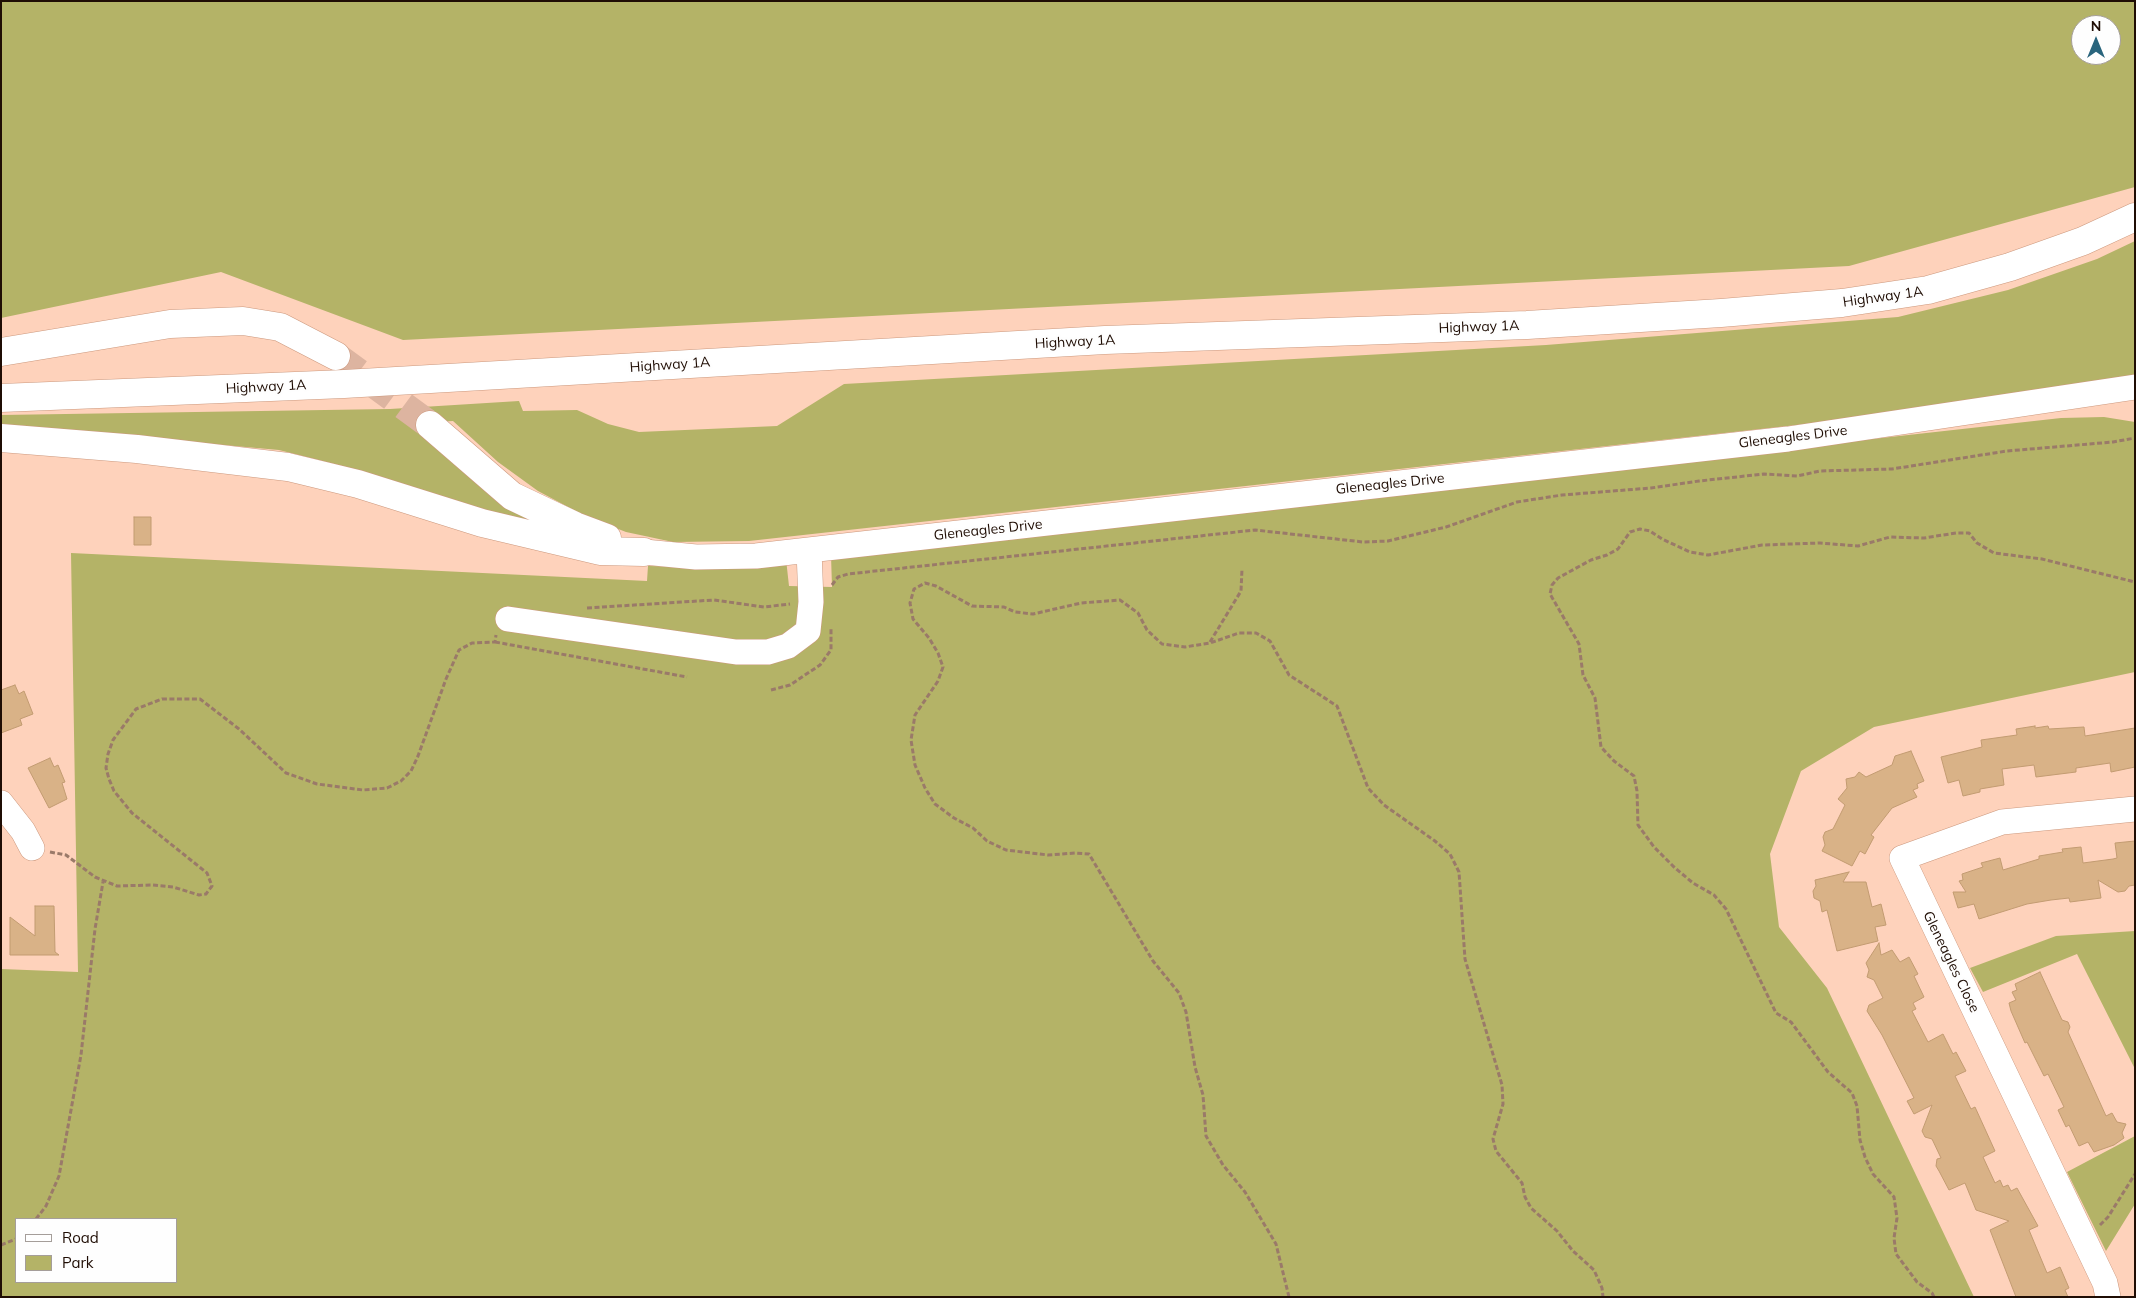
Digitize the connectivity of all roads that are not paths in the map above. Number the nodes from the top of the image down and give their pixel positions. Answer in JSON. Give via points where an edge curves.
{"nodes":[{"id":1,"x":2135,"y":217,"type":"edge"},
{"id":2,"x":1,"y":352,"type":"edge"},
{"id":3,"x":336,"y":356,"type":"tunnel mouth"},
{"id":4,"x":2135,"y":387,"type":"edge"},
{"id":5,"x":1,"y":398,"type":"edge"},
{"id":6,"x":430,"y":425,"type":"tunnel mouth"},
{"id":7,"x":1,"y":438,"type":"edge"},
{"id":8,"x":809,"y":550,"type":"junction"},
{"id":9,"x":644,"y":552,"type":"junction"},
{"id":10,"x":502,"y":625,"type":"road end"},
{"id":11,"x":1,"y":803,"type":"edge"},
{"id":12,"x":2135,"y":809,"type":"edge"},
{"id":13,"x":32,"y":848,"type":"road end"},
{"id":14,"x":2107,"y":1290,"type":"edge"},
{"id":15,"x":2129,"y":1297,"type":"edge"}],
"edges":[{"from":1,"to":5,"type":"main road","name":"Highway 1A","via":[[2065,248],[1928,290],[1842,303],[1730,313],[1527,325],[1105,340],[354,383]]},
{"from":2,"to":3,"type":"main road","via":[[170,324],[243,321],[280,327]]},
{"from":4,"to":8,"type":"street","name":"Gleneagles Drive","via":[[1788,438]]},
{"from":6,"to":9,"type":"main road","via":[[512,496],[575,526]]},
{"from":7,"to":9,"type":"main road","via":[[136,449],[288,467],[358,484],[482,523],[600,551]]},
{"from":8,"to":9,"type":"street","name":"Gleneagles Drive","via":[[696,557]]},
{"from":8,"to":10,"type":"street","via":[[811,602],[808,631],[788,646],[768,652],[736,652]]},
{"from":11,"to":13,"type":"street","via":[[24,831]]},
{"from":12,"to":14,"type":"street","name":"Gleneagles Close","via":[[2002,822],[1902,858]]},
{"from":14,"to":15,"type":"street","name":"Gleneagles Close"}]}
